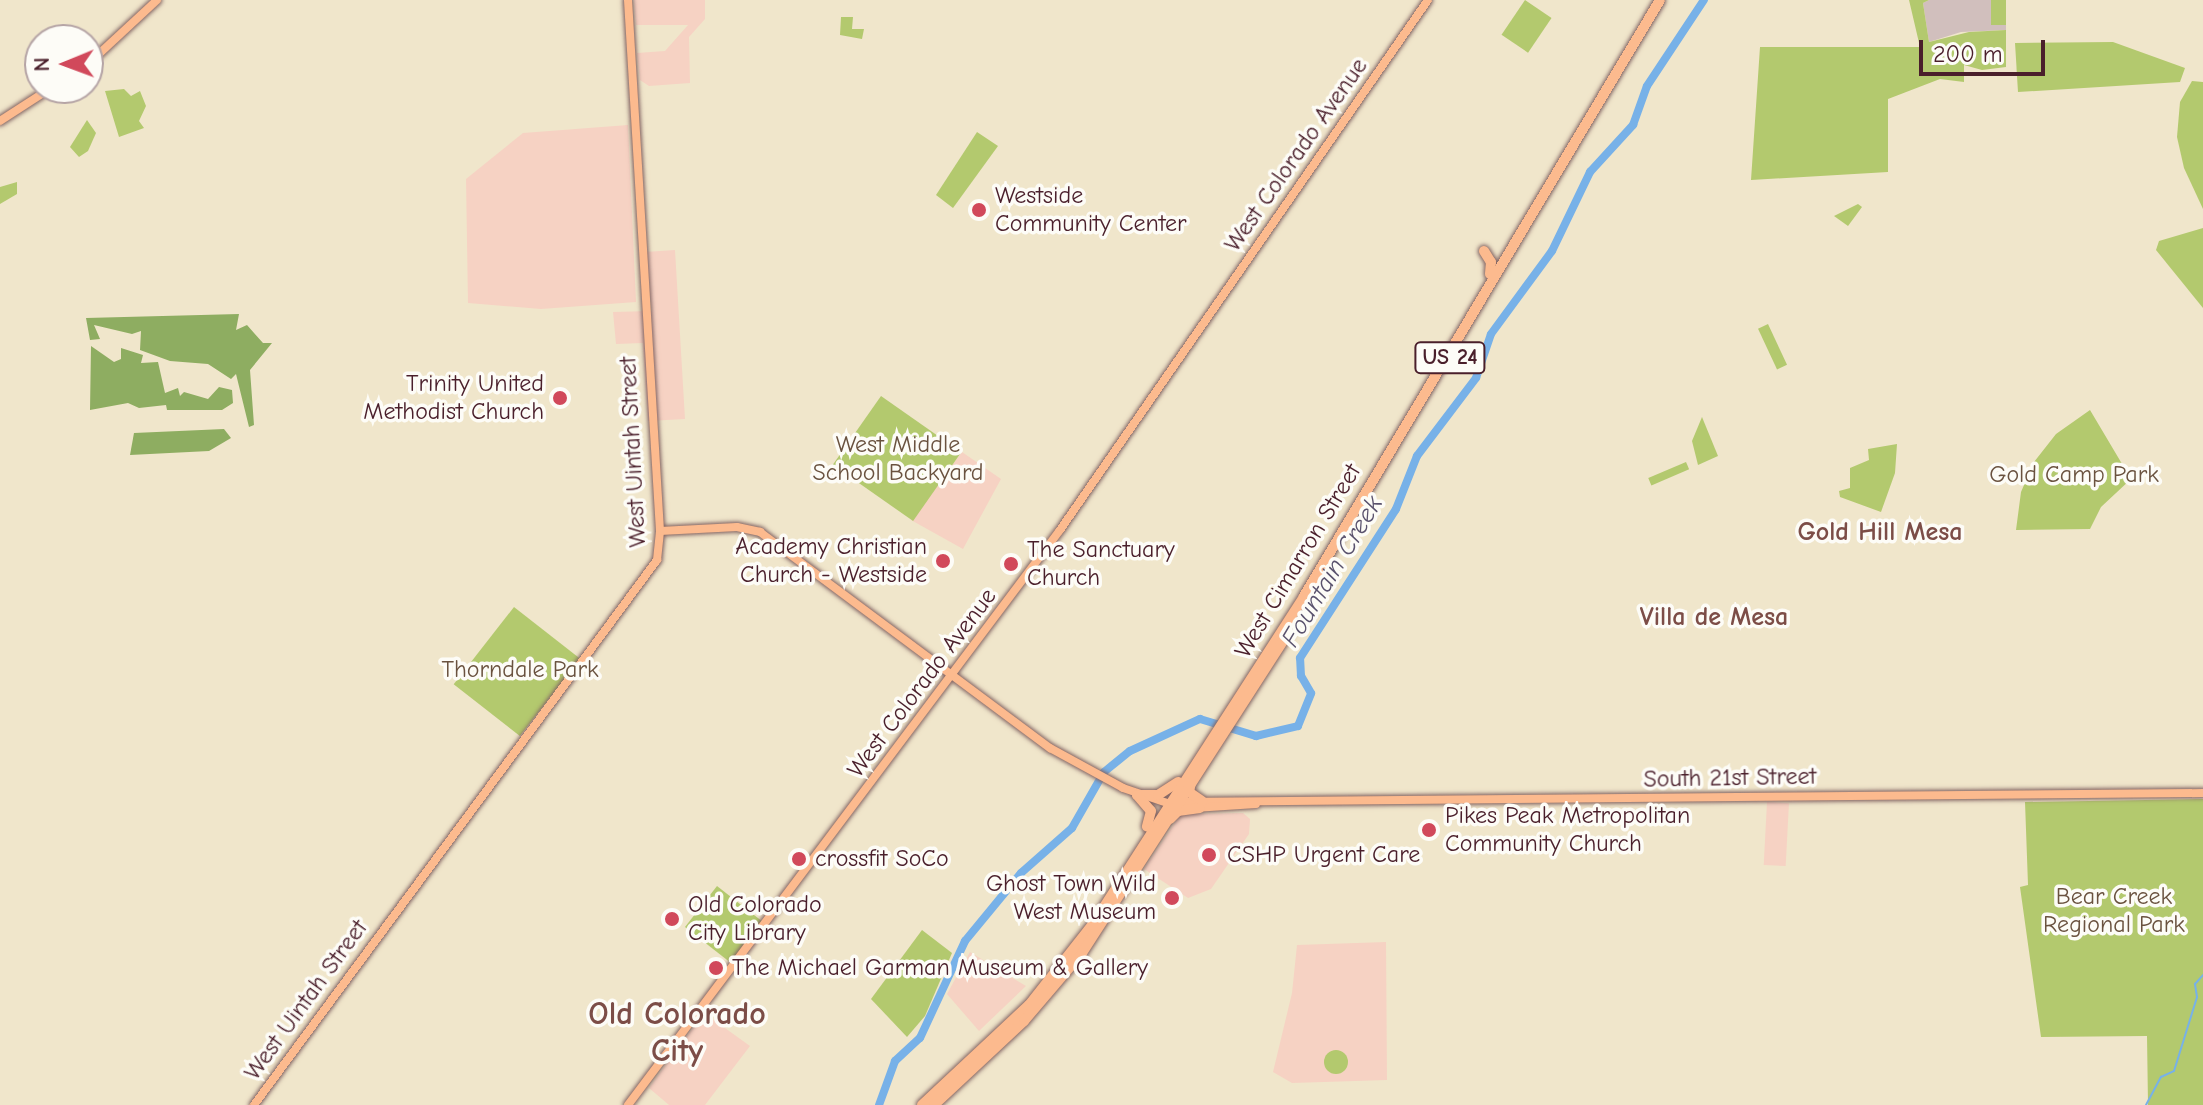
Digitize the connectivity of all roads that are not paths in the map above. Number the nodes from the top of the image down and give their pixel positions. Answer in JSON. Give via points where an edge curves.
{"nodes":[{"id":1,"x":157,"y":0,"type":"edge"},
{"id":2,"x":628,"y":0,"type":"edge"},
{"id":3,"x":1428,"y":0,"type":"edge"},
{"id":4,"x":1660,"y":0,"type":"edge"},
{"id":5,"x":1667,"y":0,"type":"edge"},
{"id":6,"x":104,"y":49,"type":"edge"},
{"id":7,"x":26,"y":104,"type":"edge"},
{"id":8,"x":0,"y":121,"type":"edge"},
{"id":9,"x":1523,"y":226,"type":"junction"},
{"id":10,"x":1478,"y":301,"type":"junction"},
{"id":11,"x":660,"y":531,"type":"junction"},
{"id":12,"x":952,"y":675,"type":"junction"},
{"id":13,"x":1231,"y":715,"type":"junction"},
{"id":14,"x":1217,"y":736,"type":"junction"},
{"id":15,"x":1192,"y":765,"type":"junction"},
{"id":16,"x":1193,"y":779,"type":"junction"},
{"id":17,"x":2203,"y":793,"type":"edge"},
{"id":18,"x":1137,"y":795,"type":"junction"},
{"id":19,"x":1174,"y":804,"type":"junction"},
{"id":20,"x":1201,"y":804,"type":"junction"},
{"id":21,"x":1152,"y":843,"type":"junction"},
{"id":22,"x":1139,"y":850,"type":"junction"},
{"id":23,"x":254,"y":1105,"type":"edge"},
{"id":24,"x":628,"y":1105,"type":"edge"},
{"id":25,"x":922,"y":1105,"type":"edge"},
{"id":26,"x":934,"y":1105,"type":"edge"}],
"edges":[{"from":1,"to":6,"type":"main road"},
{"from":2,"to":11,"type":"main road","name":"West Uintah Street"},
{"from":3,"to":12,"type":"main road","name":"West Colorado Avenue","via":[[1100,474]]},
{"from":4,"to":9,"type":"highway","name":"West Cimarron Street","number":"US 24"},
{"from":5,"to":13,"type":"highway","name":"West Cimarron Street","number":"US 24"},
{"from":7,"to":8,"type":"main road"},
{"from":9,"to":10,"type":"highway","name":"West Cimarron Street","number":"US 24"},
{"from":9,"to":10,"type":"highway","via":[[1503,251],[1484,251],[1492,269]]},
{"from":10,"to":13,"type":"highway","name":"West Cimarron Street","number":"US 24"},
{"from":11,"to":12,"type":"main road","name":"South 21st Street","via":[[737,527],[760,532]]},
{"from":11,"to":23,"type":"main road","name":"West Uintah Street","via":[[650,576]]},
{"from":12,"to":18,"type":"main road","name":"South 21st Street","via":[[1050,748]]},
{"from":12,"to":24,"type":"main road","name":"West Colorado Avenue"},
{"from":13,"to":14,"type":"highway","name":"West Cimarron Street","number":"US 24"},
{"from":14,"to":15,"type":"highway","name":"West Cimarron Street","number":"US 24"},
{"from":14,"to":16,"type":"highway","name":"West Cimarron Street","number":"US 24"},
{"from":15,"to":18,"type":"highway","via":[[1169,790]]},
{"from":15,"to":19,"type":"highway","name":"West Cimarron Street","number":"US 24"},
{"from":16,"to":19,"type":"highway","name":"West Cimarron Street","number":"US 24"},
{"from":16,"to":20,"type":"highway","via":[[1189,792]]},
{"from":17,"to":20,"type":"main road","name":"South 21st Street"},
{"from":18,"to":19,"type":"main road","name":"South 21st Street"},
{"from":18,"to":22,"type":"highway","via":[[1152,815]]},
{"from":19,"to":20,"type":"main road","name":"South 21st Street"},
{"from":19,"to":21,"type":"highway","name":"West Cimarron Street","number":"US 24"},
{"from":19,"to":22,"type":"highway","name":"West Cimarron Street","number":"US 24"},
{"from":20,"to":21,"type":"highway","via":[[1178,811]]},
{"from":21,"to":26,"type":"highway","name":"West Cimarron Street","number":"US 24","via":[[1060,981]]},
{"from":22,"to":25,"type":"highway","name":"West Cimarron Street","number":"US 24","via":[[1051,980]]}]}
